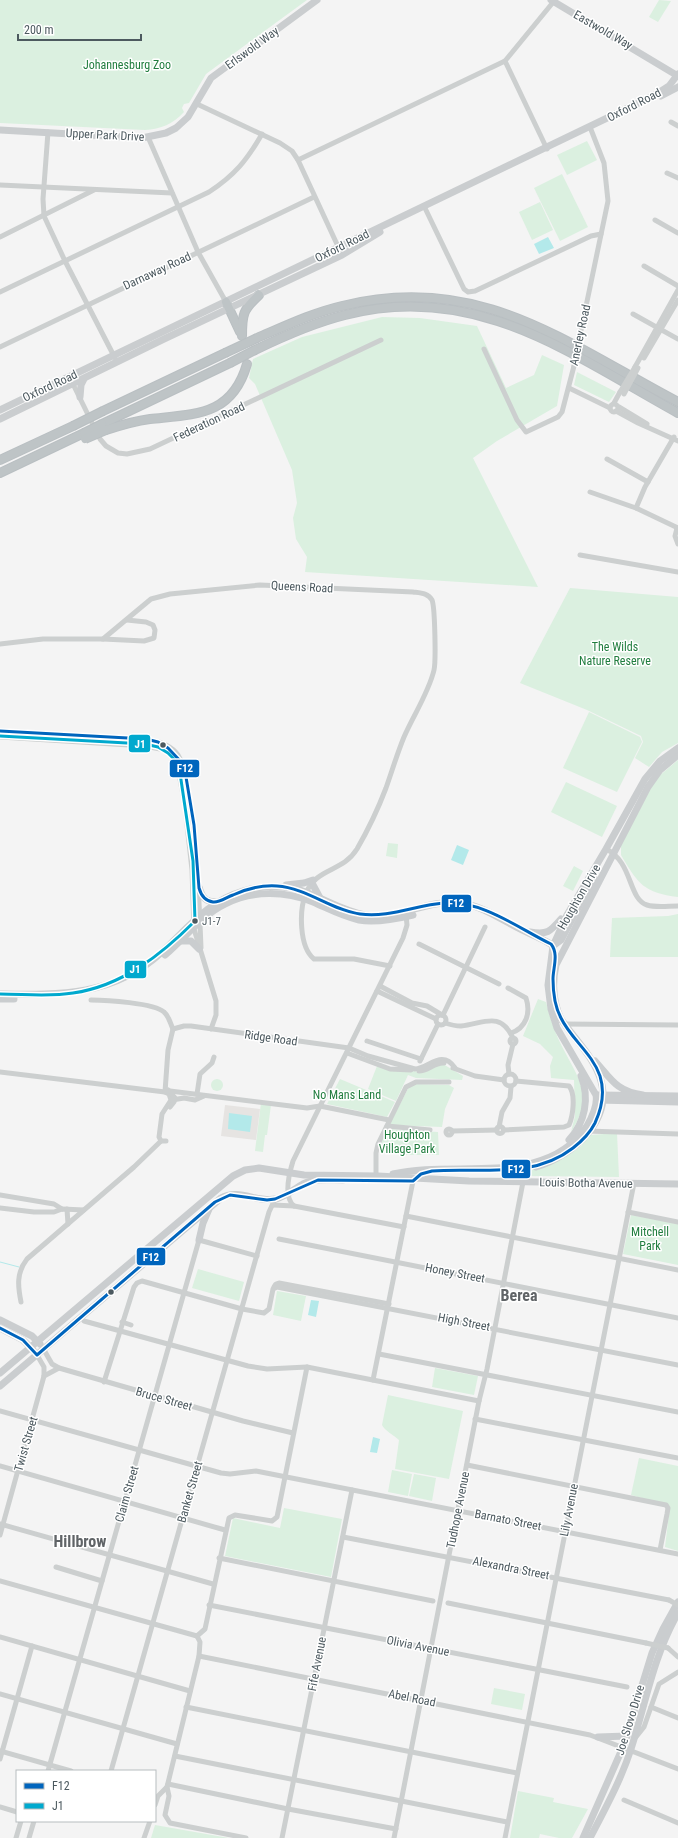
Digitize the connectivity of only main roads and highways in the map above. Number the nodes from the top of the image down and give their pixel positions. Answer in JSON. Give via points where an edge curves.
{"nodes":[{"id":1,"x":317,"y":0,"type":"edge"},
{"id":2,"x":553,"y":1,"type":"edge"},
{"id":3,"x":678,"y":74,"type":"edge"},
{"id":4,"x":678,"y":87,"type":"edge"},
{"id":5,"x":197,"y":104,"type":"joint"},
{"id":6,"x":591,"y":128,"type":"junction"},
{"id":7,"x":0,"y":130,"type":"edge"},
{"id":8,"x":425,"y":207,"type":"junction"},
{"id":9,"x":259,"y":295,"type":"junction"},
{"id":10,"x":228,"y":305,"type":"junction"},
{"id":11,"x":247,"y":364,"type":"dead end"},
{"id":12,"x":85,"y":379,"type":"junction"},
{"id":13,"x":61,"y":390,"type":"junction"},
{"id":14,"x":678,"y":402,"type":"edge"},
{"id":15,"x":0,"y":410,"type":"edge"},
{"id":16,"x":678,"y":413,"type":"edge"},
{"id":17,"x":0,"y":419,"type":"edge"},
{"id":18,"x":104,"y":427,"type":"junction"},
{"id":19,"x":2,"y":459,"type":"edge"},
{"id":20,"x":0,"y":473,"type":"edge"},
{"id":21,"x":678,"y":748,"type":"edge"},
{"id":22,"x":678,"y":755,"type":"edge"},
{"id":23,"x":606,"y":869,"type":"junction"},
{"id":24,"x":278,"y":886,"type":"junction"},
{"id":25,"x":199,"y":887,"type":"road end"},
{"id":26,"x":305,"y":895,"type":"junction"},
{"id":27,"x":320,"y":899,"type":"junction"},
{"id":28,"x":216,"y":902,"type":"junction"},
{"id":29,"x":574,"y":903,"type":"junction"},
{"id":30,"x":406,"y":914,"type":"junction"},
{"id":31,"x":197,"y":922,"type":"junction"},
{"id":32,"x":524,"y":931,"type":"junction"},
{"id":33,"x":180,"y":942,"type":"junction"},
{"id":34,"x":550,"y":946,"type":"junction"},
{"id":35,"x":200,"y":950,"type":"road end"},
{"id":36,"x":554,"y":984,"type":"junction"},
{"id":37,"x":0,"y":994,"type":"edge"},
{"id":38,"x":0,"y":999,"type":"edge"},
{"id":39,"x":564,"y":1024,"type":"junction"},
{"id":40,"x":571,"y":1033,"type":"junction"},
{"id":41,"x":561,"y":1035,"type":"junction"},
{"id":42,"x":567,"y":1047,"type":"junction"},
{"id":43,"x":643,"y":1095,"type":"junction"},
{"id":44,"x":678,"y":1096,"type":"edge"},
{"id":45,"x":600,"y":1098,"type":"junction"},
{"id":46,"x":678,"y":1102,"type":"edge"},
{"id":47,"x":587,"y":1131,"type":"junction"},
{"id":48,"x":548,"y":1157,"type":"junction"},
{"id":49,"x":379,"y":1176,"type":"junction"},
{"id":50,"x":417,"y":1179,"type":"junction"},
{"id":51,"x":678,"y":1184,"type":"edge"},
{"id":52,"x":211,"y":1206,"type":"junction"},
{"id":53,"x":199,"y":1240,"type":"road end"},
{"id":54,"x":0,"y":1320,"type":"edge"},
{"id":55,"x":0,"y":1328,"type":"edge"},
{"id":56,"x":38,"y":1341,"type":"junction"},
{"id":57,"x":30,"y":1347,"type":"junction"},
{"id":58,"x":44,"y":1350,"type":"junction"},
{"id":59,"x":37,"y":1355,"type":"junction"},
{"id":60,"x":0,"y":1374,"type":"edge"},
{"id":61,"x":0,"y":1386,"type":"edge"},
{"id":62,"x":678,"y":1604,"type":"edge"},
{"id":63,"x":678,"y":1613,"type":"edge"},
{"id":64,"x":598,"y":1737,"type":"road end"},
{"id":65,"x":630,"y":1738,"type":"junction"},
{"id":66,"x":627,"y":1748,"type":"junction"},
{"id":67,"x":605,"y":1807,"type":"junction"},
{"id":68,"x":583,"y":1837,"type":"edge"},
{"id":69,"x":595,"y":1838,"type":"edge"}],
"edges":[{"from":1,"to":5,"type":"main road","name":"Erlswold Way","via":[[211,78]]},
{"from":2,"to":3,"type":"main road","name":"Eastwold Way"},
{"from":3,"to":6,"type":"main road","name":"Oxford Road","via":[[661,92]]},
{"from":4,"to":6,"type":"main road","name":"Oxford Road"},
{"from":5,"to":7,"type":"main road","name":"Upper Park Drive","via":[[176,128],[148,138]]},
{"from":6,"to":8,"type":"main road","name":"Oxford Road"},
{"from":8,"to":9,"type":"main road","name":"Oxford Road","via":[[342,254]]},
{"from":8,"to":10,"type":"main road","name":"Oxford Road","via":[[338,248]]},
{"from":9,"to":10,"type":"main road","name":"Oxford Road"},
{"from":9,"to":10,"type":"highway","via":[[244,312],[242,337]]},
{"from":10,"to":12,"type":"main road","name":"Oxford Road"},
{"from":10,"to":15,"type":"main road","name":"Oxford Road"},
{"from":11,"to":18,"type":"highway","via":[[233,393],[219,406],[210,410]]},
{"from":12,"to":13,"type":"main road","name":"Oxford Road"},
{"from":12,"to":13,"type":"main road","via":[[81,384],[80,396]]},
{"from":13,"to":17,"type":"main road","name":"Oxford Road"},
{"from":14,"to":19,"type":"highway","bridge":true,"via":[[536,325],[491,308],[456,300],[402,297],[362,301],[321,312],[257,338]]},
{"from":16,"to":18,"type":"highway","bridge":true,"via":[[532,333],[489,317],[448,309],[399,307],[347,314],[310,325],[254,350]]},
{"from":18,"to":20,"type":"highway","bridge":true},
{"from":21,"to":29,"type":"main road","name":"Houghton Drive","via":[[660,761],[645,779]]},
{"from":22,"to":23,"type":"main road","name":"Houghton Drive","via":[[652,780]]},
{"from":23,"to":34,"type":"main road","via":[[586,893],[560,941]]},
{"from":23,"to":36,"type":"main road","name":"Houghton Drive","via":[[559,958]]},
{"from":24,"to":26,"type":"main road"},
{"from":24,"to":27,"type":"main road","via":[[312,881]]},
{"from":24,"to":28,"type":"main road","via":[[244,891]]},
{"from":25,"to":28,"type":"main road","via":[[204,898]]},
{"from":26,"to":27,"type":"main road"},
{"from":26,"to":30,"type":"main road","via":[[341,915],[361,920],[382,921]]},
{"from":26,"to":31,"type":"main road","via":[[269,893],[240,898]]},
{"from":27,"to":30,"type":"main road","via":[[343,910],[364,915]]},
{"from":28,"to":31,"type":"main road","via":[[200,914]]},
{"from":29,"to":32,"type":"main road","via":[[550,932],[539,934]]},
{"from":29,"to":34,"type":"main road","name":"Houghton Drive"},
{"from":30,"to":32,"type":"main road","via":[[439,904],[462,903]]},
{"from":30,"to":34,"type":"main road","via":[[438,908],[467,908]]},
{"from":31,"to":33,"type":"main road","via":[[194,929]]},
{"from":31,"to":37,"type":"main road","via":[[151,961],[109,985],[70,994]]},
{"from":32,"to":34,"type":"main road"},
{"from":33,"to":35,"type":"main road","via":[[191,941]]},
{"from":33,"to":38,"type":"main road","via":[[157,962],[135,976],[100,992],[73,998]]},
{"from":34,"to":36,"type":"main road","via":[[555,953],[552,974]]},
{"from":34,"to":41,"type":"main road","name":"Houghton Drive","via":[[548,996]]},
{"from":36,"to":39,"type":"main road","name":"Houghton Drive","via":[[556,1004]]},
{"from":39,"to":40,"type":"main road","name":"Houghton Drive"},
{"from":39,"to":41,"type":"main road"},
{"from":40,"to":43,"type":"main road","via":[[617,1087],[628,1093]]},
{"from":40,"to":45,"type":"main road","name":"Houghton Drive","via":[[598,1071]]},
{"from":41,"to":42,"type":"main road","name":"Houghton Drive"},
{"from":42,"to":45,"type":"main road","name":"Houghton Drive"},
{"from":42,"to":48,"type":"main road","via":[[584,1083],[586,1104],[576,1132]]},
{"from":43,"to":44,"type":"main road"},
{"from":43,"to":45,"type":"main road"},
{"from":45,"to":46,"type":"main road"},
{"from":45,"to":47,"type":"main road"},
{"from":47,"to":48,"type":"main road"},
{"from":47,"to":50,"type":"main road","via":[[575,1147],[564,1155],[534,1167],[509,1171],[438,1170],[426,1172]]},
{"from":48,"to":49,"type":"main road","via":[[512,1168],[424,1168]]},
{"from":49,"to":50,"type":"main road","name":"Louis Botha Avenue"},
{"from":49,"to":56,"type":"main road","name":"Louis Botha Avenue","via":[[289,1174],[259,1168],[245,1170],[234,1176]]},
{"from":50,"to":51,"type":"main road","name":"Louis Botha Avenue"},
{"from":50,"to":52,"type":"main road","name":"Louis Botha Avenue","via":[[318,1180],[306,1183],[274,1202],[229,1194]]},
{"from":52,"to":53,"type":"main road"},
{"from":52,"to":58,"type":"main road"},
{"from":54,"to":56,"type":"main road","via":[[28,1333]]},
{"from":55,"to":57,"type":"main road","via":[[23,1340]]},
{"from":56,"to":57,"type":"main road","name":"Louis Botha Avenue"},
{"from":56,"to":58,"type":"main road"},
{"from":57,"to":59,"type":"main road"},
{"from":57,"to":60,"type":"main road","name":"Louis Botha Avenue"},
{"from":58,"to":59,"type":"main road"},
{"from":59,"to":61,"type":"main road"},
{"from":62,"to":65,"type":"main road","name":"Joe Slovo Drive","via":[[652,1652]]},
{"from":63,"to":65,"type":"main road","name":"Joe Slovo Drive","via":[[664,1640]]},
{"from":64,"to":65,"type":"main road"},
{"from":65,"to":66,"type":"main road","name":"Joe Slovo Drive"},
{"from":66,"to":67,"type":"main road","name":"Joe Slovo Drive"},
{"from":66,"to":68,"type":"main road","name":"Joe Slovo Drive"},
{"from":67,"to":68,"type":"main road","name":"Joe Slovo Drive"},
{"from":67,"to":69,"type":"main road","via":[[603,1820]]}]}
